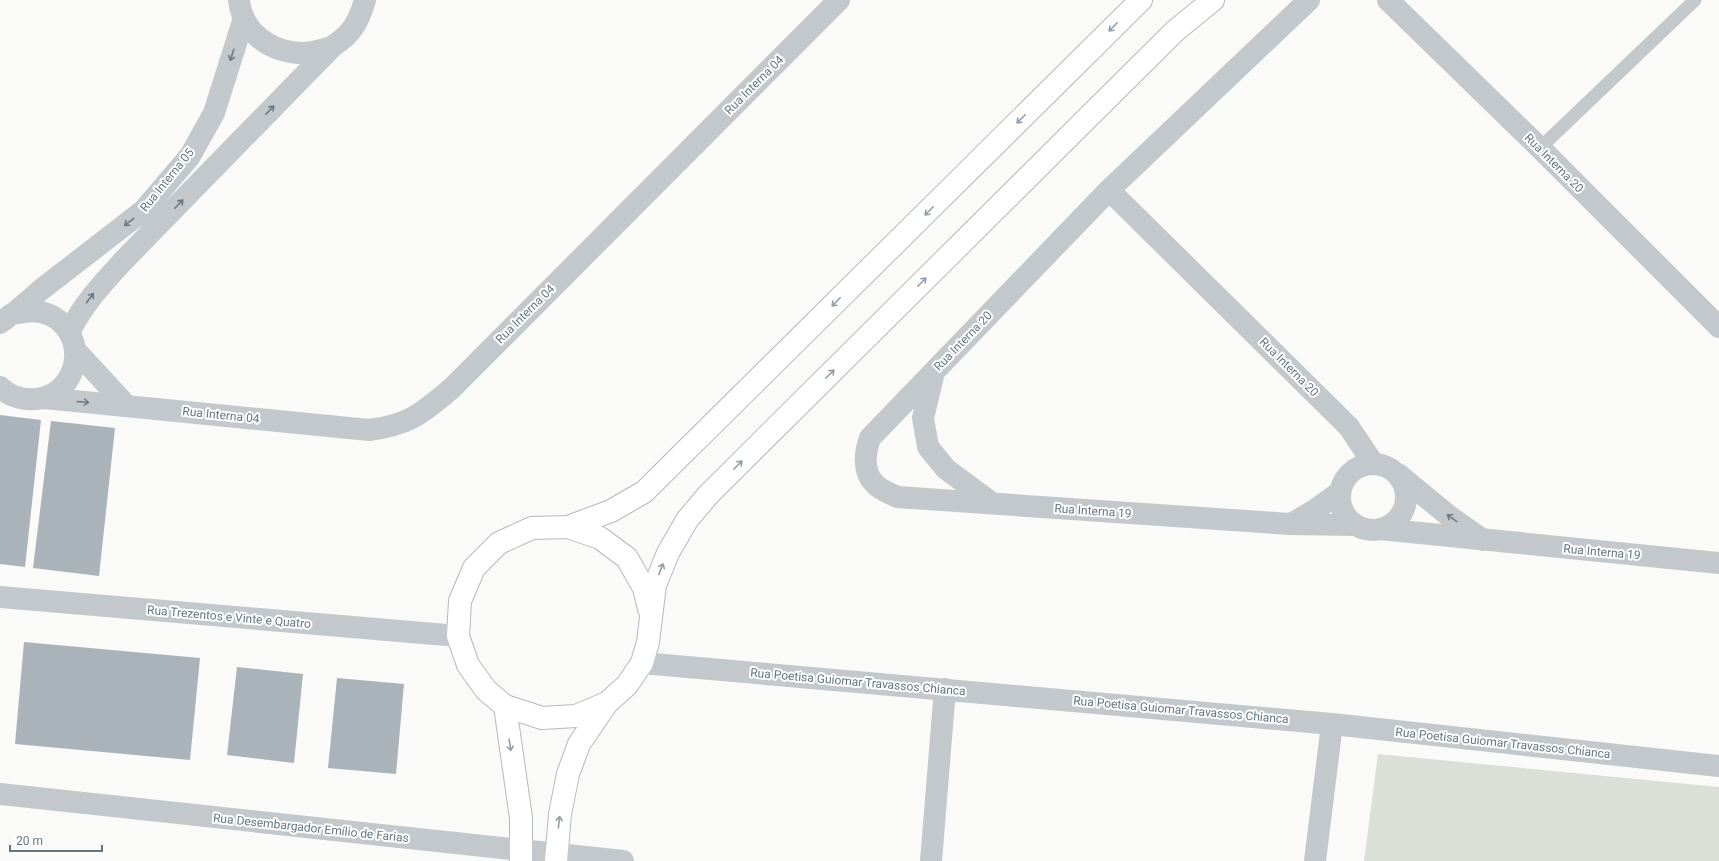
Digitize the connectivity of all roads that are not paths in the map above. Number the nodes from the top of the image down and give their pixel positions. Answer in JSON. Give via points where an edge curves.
{"nodes":[{"id":1,"x":378,"y":0,"type":"edge"},
{"id":2,"x":839,"y":0,"type":"edge"},
{"id":3,"x":1141,"y":0,"type":"edge"},
{"id":4,"x":1213,"y":0,"type":"edge"},
{"id":5,"x":1309,"y":0,"type":"edge"},
{"id":6,"x":1388,"y":0,"type":"edge"},
{"id":7,"x":1695,"y":0,"type":"edge"},
{"id":8,"x":241,"y":9,"type":"edge"},
{"id":9,"x":362,"y":9,"type":"edge"},
{"id":10,"x":332,"y":47,"type":"junction"},
{"id":11,"x":1540,"y":148,"type":"junction"},
{"id":12,"x":1109,"y":190,"type":"junction"},
{"id":13,"x":4,"y":320,"type":"edge"},
{"id":14,"x":1719,"y":327,"type":"edge"},
{"id":15,"x":73,"y":341,"type":"junction"},
{"id":16,"x":934,"y":371,"type":"junction"},
{"id":17,"x":0,"y":387,"type":"edge"},
{"id":18,"x":44,"y":398,"type":"junction"},
{"id":19,"x":126,"y":405,"type":"junction"},
{"id":20,"x":1349,"y":427,"type":"junction"},
{"id":21,"x":1374,"y":463,"type":"junction"},
{"id":22,"x":1350,"y":472,"type":"junction"},
{"id":23,"x":1397,"y":473,"type":"junction"},
{"id":24,"x":1340,"y":492,"type":"junction"},
{"id":25,"x":896,"y":497,"type":"joint"},
{"id":26,"x":992,"y":504,"type":"junction"},
{"id":27,"x":1290,"y":524,"type":"junction"},
{"id":28,"x":1355,"y":525,"type":"junction"},
{"id":29,"x":568,"y":527,"type":"junction"},
{"id":30,"x":1380,"y":529,"type":"junction"},
{"id":31,"x":1484,"y":541,"type":"junction"},
{"id":32,"x":1719,"y":563,"type":"edge"},
{"id":33,"x":0,"y":597,"type":"edge"},
{"id":34,"x":651,"y":620,"type":"junction"},
{"id":35,"x":458,"y":636,"type":"junction"},
{"id":36,"x":642,"y":663,"type":"junction"},
{"id":37,"x":945,"y":690,"type":"junction"},
{"id":38,"x":606,"y":703,"type":"junction"},
{"id":39,"x":505,"y":706,"type":"junction"},
{"id":40,"x":1332,"y":724,"type":"junction"},
{"id":41,"x":1719,"y":766,"type":"edge"},
{"id":42,"x":0,"y":794,"type":"edge"},
{"id":43,"x":521,"y":856,"type":"edge"},
{"id":44,"x":556,"y":857,"type":"edge"},
{"id":45,"x":623,"y":861,"type":"edge"},
{"id":46,"x":931,"y":861,"type":"edge"},
{"id":47,"x":1315,"y":861,"type":"edge"}],
"edges":[{"from":1,"to":9,"type":"street"},
{"from":2,"to":19,"type":"street","name":"Rua Interna 04","via":[[451,389],[420,414],[389,428],[369,430]]},
{"from":3,"to":29,"type":"main road","one_way":true,"via":[[644,492],[611,511]]},
{"from":34,"to":4,"type":"main road","one_way":true,"via":[[655,585],[668,553],[687,520],[708,495],[1175,31]]},
{"from":5,"to":12,"type":"street","name":"Rua Interna 20"},
{"from":6,"to":11,"type":"street","name":"Rua Interna 20"},
{"from":7,"to":11,"type":"lane"},
{"from":8,"to":10,"type":"street","via":[[255,34],[272,47],[291,53],[312,53]]},
{"from":8,"to":13,"type":"street","name":"Rua Interna 05","one_way":true,"via":[[214,113],[190,156],[144,210]]},
{"from":9,"to":10,"type":"street","via":[[348,35]]},
{"from":15,"to":10,"type":"street","name":"Rua Interna 05","one_way":true,"via":[[77,317],[97,290]]},
{"from":11,"to":14,"type":"street","name":"Rua Interna 20"},
{"from":12,"to":16,"type":"street","name":"Rua Interna 20"},
{"from":12,"to":20,"type":"street","name":"Rua Interna 20"},
{"from":13,"to":15,"type":"street","via":[[34,310],[54,317]]},
{"from":15,"to":18,"type":"street","via":[[73,372],[62,389]]},
{"from":15,"to":19,"type":"street"},
{"from":16,"to":25,"type":"street","name":"Rua Interna 20","via":[[870,438],[865,451],[866,470],[875,484]]},
{"from":16,"to":26,"type":"street","via":[[924,418],[928,447],[946,469]]},
{"from":17,"to":18,"type":"street","via":[[6,393],[23,400]]},
{"from":18,"to":19,"type":"street","name":"Rua Interna 04","one_way":true},
{"from":20,"to":21,"type":"street","name":"Rua Interna 20"},
{"from":20,"to":22,"type":"street"},
{"from":21,"to":22,"type":"street"},
{"from":21,"to":23,"type":"street","via":[[1386,466]]},
{"from":22,"to":24,"type":"street"},
{"from":23,"to":30,"type":"street","via":[[1404,483],[1405,507],[1400,517],[1391,525]]},
{"from":31,"to":23,"type":"street","one_way":true},
{"from":24,"to":27,"type":"street"},
{"from":24,"to":28,"type":"street","via":[[1340,503],[1344,512]]},
{"from":25,"to":26,"type":"street","name":"Rua Interna 19"},
{"from":26,"to":27,"type":"street","name":"Rua Interna 19"},
{"from":27,"to":28,"type":"street","name":"Rua Interna 19"},
{"from":28,"to":30,"type":"street","via":[[1368,530]]},
{"from":29,"to":34,"type":"main road","via":[[600,538],[627,558],[644,588]]},
{"from":29,"to":35,"type":"main road","via":[[532,528],[499,543],[474,568],[460,601]]},
{"from":30,"to":31,"type":"street","name":"Rua Interna 19"},
{"from":31,"to":32,"type":"street","name":"Rua Interna 19"},
{"from":33,"to":35,"type":"street","name":"Rua Trezentos e Vinte e Quatro"},
{"from":34,"to":36,"type":"main road"},
{"from":35,"to":39,"type":"main road","via":[[468,666],[486,690]]},
{"from":36,"to":37,"type":"street","name":"Rua Poetisa Guiomar Travassos Chianca"},
{"from":36,"to":38,"type":"main road","via":[[627,685]]},
{"from":37,"to":40,"type":"street","name":"Rua Poetisa Guiomar Travassos Chianca"},
{"from":37,"to":46,"type":"street"},
{"from":38,"to":39,"type":"main road","via":[[576,716],[542,718]]},
{"from":44,"to":38,"type":"main road","one_way":true,"via":[[560,814],[568,774],[579,744]]},
{"from":39,"to":43,"type":"main road","one_way":true,"via":[[521,818]]},
{"from":40,"to":41,"type":"street","name":"Rua Poetisa Guiomar Travassos Chianca"},
{"from":40,"to":47,"type":"street"},
{"from":42,"to":43,"type":"street","name":"Rua Desembargador Emílio de Farias"},
{"from":43,"to":44,"type":"street","name":"Rua Desembargador Emílio de Farias"},
{"from":44,"to":45,"type":"street","name":"Rua Desembargador Emílio de Farias"}]}
